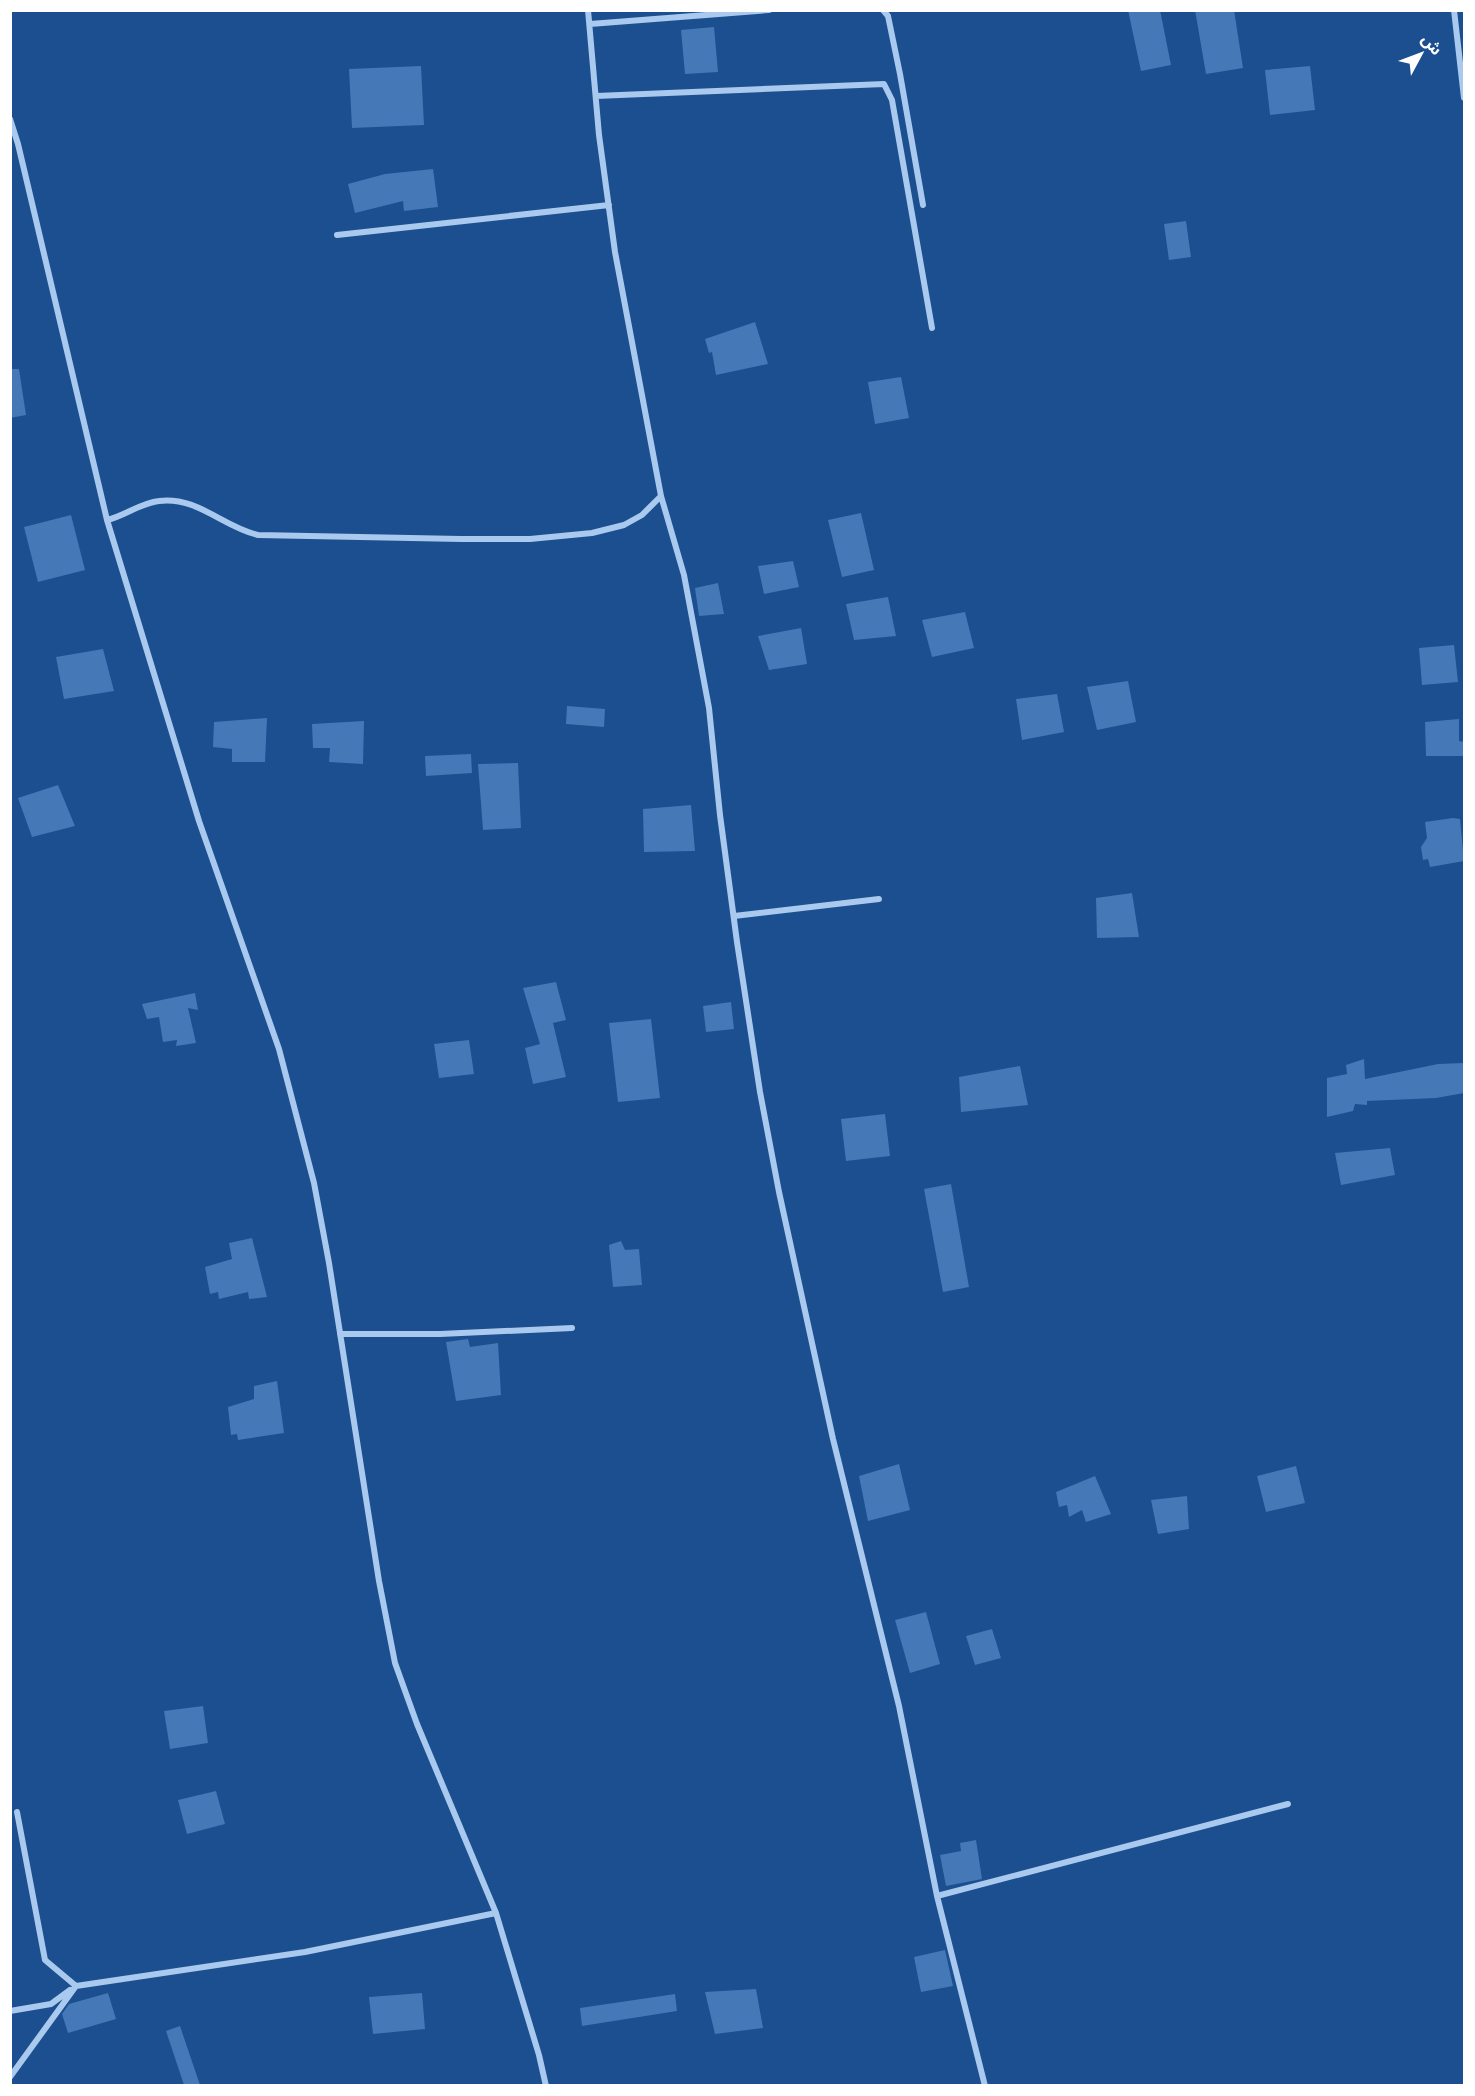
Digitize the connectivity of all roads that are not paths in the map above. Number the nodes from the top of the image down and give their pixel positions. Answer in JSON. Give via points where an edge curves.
{"nodes":[{"id":1,"x":588,"y":10,"type":"edge"},
{"id":2,"x":769,"y":10,"type":"edge"},
{"id":3,"x":883,"y":10,"type":"edge"},
{"id":4,"x":1454,"y":10,"type":"edge"},
{"id":5,"x":590,"y":24,"type":"junction"},
{"id":6,"x":596,"y":96,"type":"junction"},
{"id":7,"x":1464,"y":98,"type":"edge"},
{"id":8,"x":10,"y":119,"type":"edge"},
{"id":9,"x":609,"y":205,"type":"junction"},
{"id":10,"x":924,"y":205,"type":"dead end"},
{"id":11,"x":337,"y":235,"type":"dead end"},
{"id":12,"x":932,"y":328,"type":"dead end"},
{"id":13,"x":661,"y":496,"type":"junction"},
{"id":14,"x":106,"y":520,"type":"junction"},
{"id":15,"x":879,"y":899,"type":"dead end"},
{"id":16,"x":734,"y":916,"type":"junction"},
{"id":17,"x":572,"y":1328,"type":"dead end"},
{"id":18,"x":340,"y":1334,"type":"junction"},
{"id":19,"x":1288,"y":1804,"type":"dead end"},
{"id":20,"x":17,"y":1812,"type":"dead end"},
{"id":21,"x":938,"y":1896,"type":"junction"},
{"id":22,"x":496,"y":1912,"type":"junction"},
{"id":23,"x":76,"y":1986,"type":"junction"},
{"id":24,"x":10,"y":2011,"type":"edge"},
{"id":25,"x":10,"y":2077,"type":"edge"},
{"id":26,"x":546,"y":2085,"type":"edge"},
{"id":27,"x":985,"y":2085,"type":"edge"}],
"edges":[{"from":1,"to":5,"type":"street"},
{"from":2,"to":5,"type":"street"},
{"from":3,"to":10,"type":"street","via":[[888,16]]},
{"from":4,"to":7,"type":"street"},
{"from":5,"to":6,"type":"street"},
{"from":6,"to":9,"type":"street"},
{"from":6,"to":12,"type":"street","via":[[884,84],[892,100]]},
{"from":8,"to":14,"type":"street"},
{"from":9,"to":11,"type":"street"},
{"from":9,"to":13,"type":"street"},
{"from":13,"to":14,"type":"street","via":[[642,515],[624,525],[592,533],[530,539],[258,535],[244,532],[194,505],[172,500],[142,505]]},
{"from":13,"to":16,"type":"street","via":[[684,574],[706,687]]},
{"from":14,"to":18,"type":"street","via":[[199,821],[279,1048],[314,1184]]},
{"from":15,"to":16,"type":"street"},
{"from":16,"to":21,"type":"street","via":[[779,1192],[833,1439],[899,1706]]},
{"from":17,"to":18,"type":"street"},
{"from":18,"to":22,"type":"street","via":[[390,1647],[417,1724]]},
{"from":19,"to":21,"type":"street"},
{"from":20,"to":23,"type":"street","via":[[45,1960]]},
{"from":21,"to":27,"type":"street"},
{"from":22,"to":23,"type":"street","via":[[314,1951]]},
{"from":22,"to":26,"type":"street"},
{"from":23,"to":24,"type":"street","via":[[51,2004]]},
{"from":23,"to":25,"type":"street"}]}
